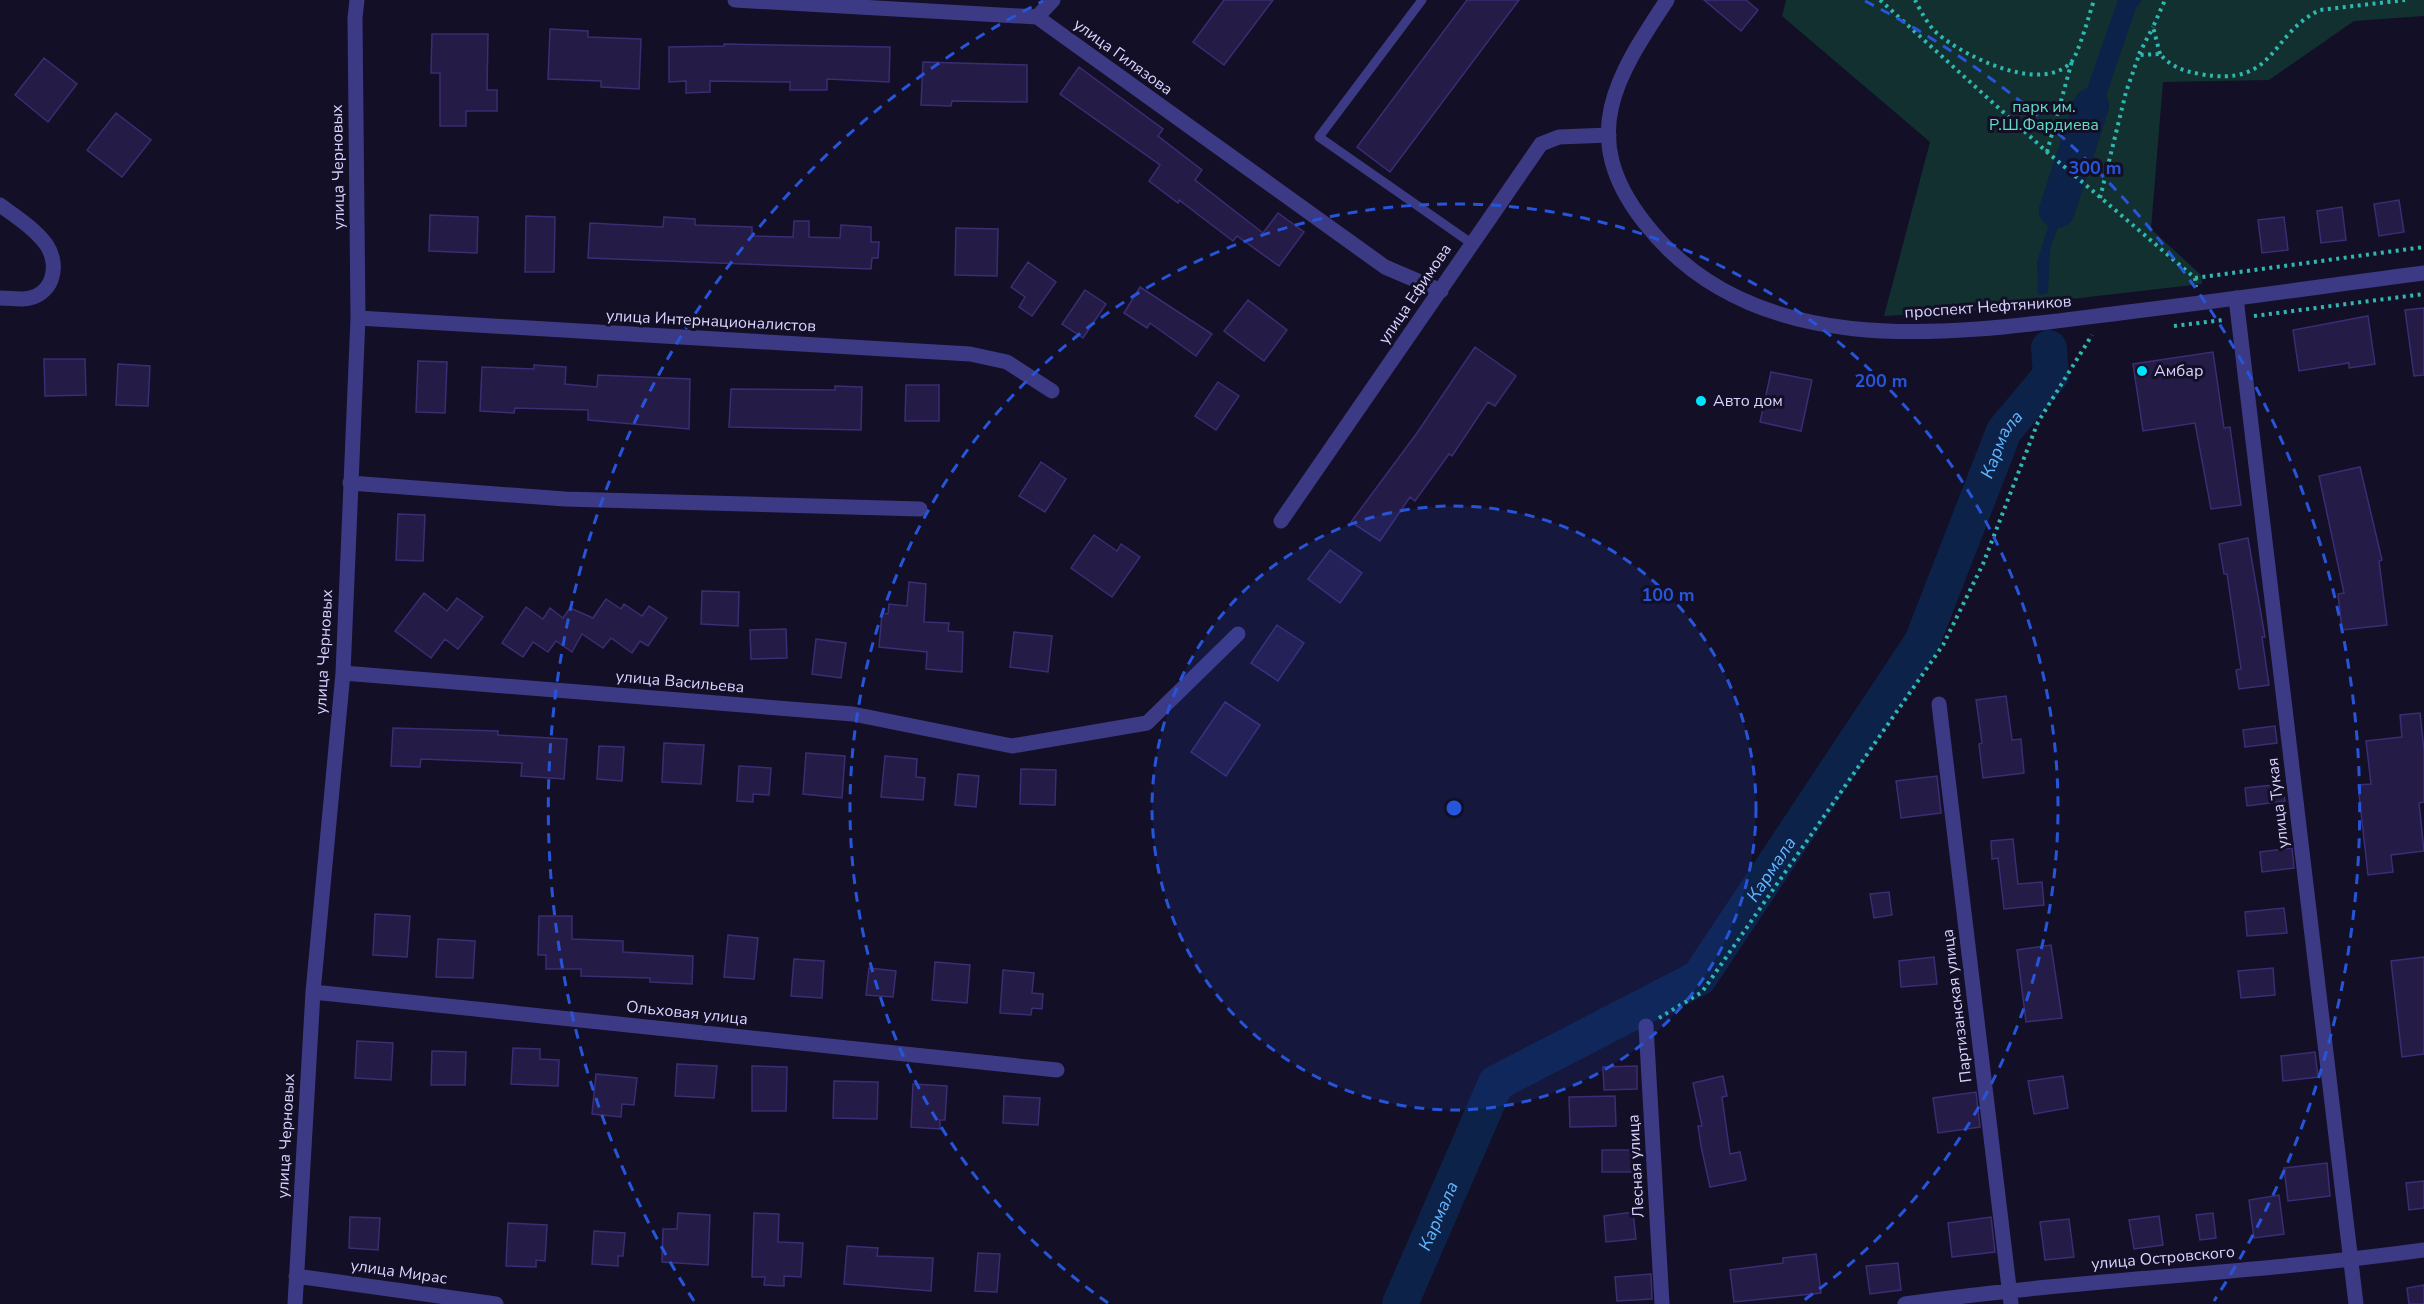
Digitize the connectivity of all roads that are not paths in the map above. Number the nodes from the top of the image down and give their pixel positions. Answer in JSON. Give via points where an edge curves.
{"nodes":[{"id":1,"x":357,"y":0,"type":"edge"},
{"id":2,"x":735,"y":0,"type":"edge"},
{"id":3,"x":1053,"y":0,"type":"edge"},
{"id":4,"x":1422,"y":0,"type":"edge"},
{"id":5,"x":1667,"y":0,"type":"edge"},
{"id":6,"x":1037,"y":17,"type":"junction"},
{"id":7,"x":1609,"y":135,"type":"junction"},
{"id":8,"x":0,"y":205,"type":"edge"},
{"id":9,"x":1471,"y":243,"type":"junction"},
{"id":10,"x":2424,"y":273,"type":"edge"},
{"id":11,"x":1441,"y":291,"type":"junction"},
{"id":12,"x":0,"y":297,"type":"edge"},
{"id":13,"x":2236,"y":298,"type":"junction"},
{"id":14,"x":358,"y":318,"type":"junction"},
{"id":15,"x":1052,"y":391,"type":"dead end"},
{"id":16,"x":350,"y":483,"type":"junction"},
{"id":17,"x":920,"y":509,"type":"dead end"},
{"id":18,"x":1281,"y":521,"type":"dead end"},
{"id":19,"x":1238,"y":634,"type":"dead end"},
{"id":20,"x":343,"y":673,"type":"junction"},
{"id":21,"x":1939,"y":704,"type":"dead end"},
{"id":22,"x":313,"y":992,"type":"junction"},
{"id":23,"x":1646,"y":1026,"type":"road end"},
{"id":24,"x":1057,"y":1070,"type":"dead end"},
{"id":25,"x":2424,"y":1250,"type":"edge"},
{"id":26,"x":2350,"y":1261,"type":"junction"},
{"id":27,"x":296,"y":1276,"type":"junction"},
{"id":28,"x":2010,"y":1297,"type":"edge"},
{"id":29,"x":295,"y":1304,"type":"edge"},
{"id":30,"x":496,"y":1304,"type":"edge"},
{"id":31,"x":1662,"y":1304,"type":"edge"},
{"id":32,"x":1905,"y":1304,"type":"edge"},
{"id":33,"x":2356,"y":1304,"type":"edge"}],
"edges":[{"from":1,"to":14,"type":"street","name":"улица Черновых","via":[[354,18]]},
{"from":2,"to":6,"type":"street"},
{"from":3,"to":6,"type":"street"},
{"from":4,"to":9,"type":"lane","via":[[1319,137]]},
{"from":5,"to":7,"type":"street","name":"проспект Нефтяников","via":[[1621,74],[1612,103]]},
{"from":6,"to":11,"type":"street","name":"улица Гилязова","via":[[1385,267]]},
{"from":7,"to":9,"type":"street","name":"улица Ефимова","via":[[1559,136],[1541,144]]},
{"from":7,"to":13,"type":"street","name":"проспект Нефтяников","via":[[1617,176],[1630,203],[1652,232],[1714,285],[1786,316],[1839,328],[1896,333],[1997,328]]},
{"from":8,"to":12,"type":"street","via":[[44,242],[55,266],[54,278],[47,288],[25,299]]},
{"from":9,"to":11,"type":"street","name":"улица Ефимова"},
{"from":10,"to":13,"type":"street","name":"проспект Нефтяников"},
{"from":11,"to":18,"type":"street","name":"улица Ефимова"},
{"from":13,"to":26,"type":"street","name":"улица Тукая"},
{"from":14,"to":15,"type":"street","name":"улица Интернационалистов","via":[[970,354],[1007,362]]},
{"from":14,"to":16,"type":"street","name":"улица Черновых"},
{"from":16,"to":17,"type":"street","via":[[565,499]]},
{"from":16,"to":20,"type":"street","name":"улица Черновых"},
{"from":19,"to":20,"type":"street","name":"улица Васильева","via":[[1147,723],[1012,746],[852,714]]},
{"from":20,"to":22,"type":"street","name":"улица Черновых"},
{"from":21,"to":28,"type":"street","name":"Партизанская улица"},
{"from":22,"to":24,"type":"street","name":"Ольховая улица"},
{"from":22,"to":27,"type":"street","name":"улица Черновых"},
{"from":23,"to":31,"type":"street","name":"Лесная улица"},
{"from":25,"to":26,"type":"street","name":"улица Островского"},
{"from":26,"to":28,"type":"street","name":"улица Островского"},
{"from":26,"to":33,"type":"street","name":"улица Тукая"},
{"from":27,"to":29,"type":"street","name":"улица Черновых"},
{"from":27,"to":30,"type":"street","name":"улица Мирас"},
{"from":28,"to":32,"type":"street","name":"улица Островского"}]}
